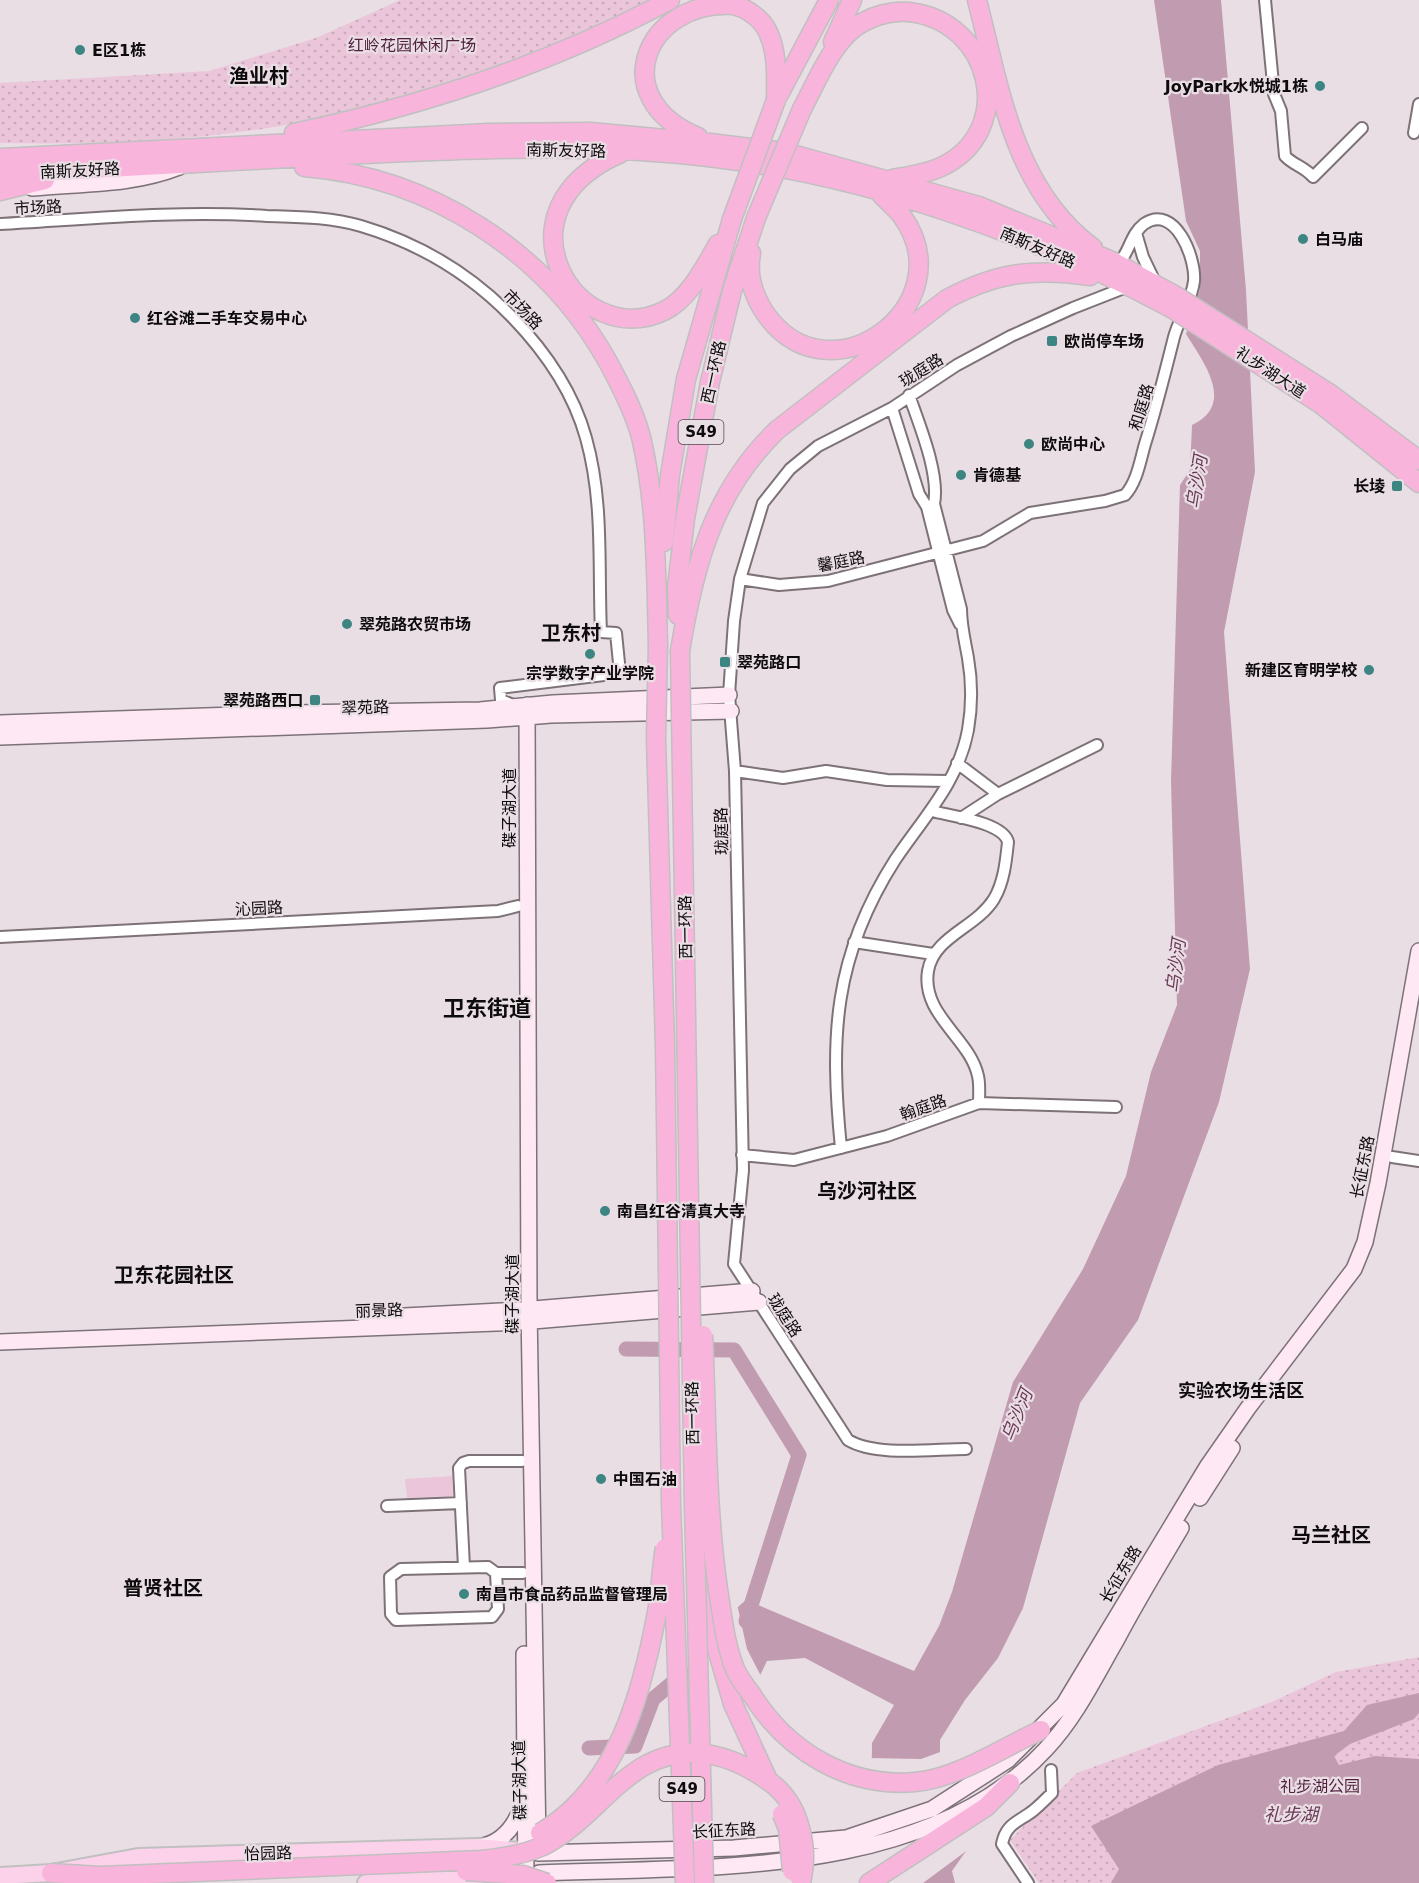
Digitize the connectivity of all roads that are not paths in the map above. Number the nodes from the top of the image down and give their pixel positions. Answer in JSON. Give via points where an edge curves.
{"nodes":[{"id":1,"x":670,"y":0,"type":"edge"},
{"id":2,"x":829,"y":0,"type":"edge"},
{"id":3,"x":852,"y":0,"type":"edge"},
{"id":4,"x":977,"y":0,"type":"edge"},
{"id":5,"x":1265,"y":0,"type":"edge"},
{"id":6,"x":776,"y":100,"type":"junction"},
{"id":7,"x":1419,"y":104,"type":"edge"},
{"id":8,"x":802,"y":109,"type":"junction"},
{"id":9,"x":1362,"y":128,"type":"dead end"},
{"id":10,"x":1414,"y":133,"type":"dead end"},
{"id":11,"x":710,"y":143,"type":"junction"},
{"id":12,"x":624,"y":151,"type":"junction"},
{"id":13,"x":231,"y":153,"type":"junction"},
{"id":14,"x":0,"y":158,"type":"edge"},
{"id":15,"x":188,"y":164,"type":"junction"},
{"id":16,"x":91,"y":169,"type":"junction"},
{"id":17,"x":0,"y":174,"type":"edge"},
{"id":18,"x":884,"y":186,"type":"junction"},
{"id":19,"x":0,"y":191,"type":"edge"},
{"id":20,"x":0,"y":197,"type":"edge"},
{"id":21,"x":756,"y":218,"type":"junction"},
{"id":22,"x":732,"y":219,"type":"junction"},
{"id":23,"x":0,"y":224,"type":"edge"},
{"id":24,"x":1136,"y":233,"type":"junction"},
{"id":25,"x":1112,"y":270,"type":"junction"},
{"id":26,"x":1155,"y":282,"type":"junction"},
{"id":27,"x":1130,"y":286,"type":"junction"},
{"id":28,"x":1174,"y":303,"type":"junction"},
{"id":29,"x":909,"y":395,"type":"junction"},
{"id":30,"x":1325,"y":399,"type":"junction"},
{"id":31,"x":892,"y":408,"type":"junction"},
{"id":32,"x":1419,"y":460,"type":"edge"},
{"id":33,"x":1419,"y":483,"type":"edge"},
{"id":34,"x":943,"y":553,"type":"junction"},
{"id":35,"x":740,"y":579,"type":"junction"},
{"id":36,"x":658,"y":645,"type":"junction"},
{"id":37,"x":680,"y":651,"type":"junction"},
{"id":38,"x":730,"y":703,"type":"junction"},
{"id":39,"x":522,"y":712,"type":"junction"},
{"id":40,"x":0,"y":723,"type":"edge"},
{"id":41,"x":0,"y":737,"type":"edge"},
{"id":42,"x":1097,"y":745,"type":"dead end"},
{"id":43,"x":957,"y":763,"type":"junction"},
{"id":44,"x":735,"y":771,"type":"junction"},
{"id":45,"x":948,"y":781,"type":"junction"},
{"id":46,"x":998,"y":794,"type":"junction"},
{"id":47,"x":932,"y":811,"type":"junction"},
{"id":48,"x":961,"y":818,"type":"junction"},
{"id":49,"x":518,"y":906,"type":"junction"},
{"id":50,"x":0,"y":937,"type":"edge"},
{"id":51,"x":854,"y":942,"type":"junction"},
{"id":52,"x":1419,"y":951,"type":"edge"},
{"id":53,"x":933,"y":954,"type":"junction"},
{"id":54,"x":1419,"y":1008,"type":"edge"},
{"id":55,"x":980,"y":1103,"type":"junction"},
{"id":56,"x":1116,"y":1107,"type":"dead end"},
{"id":57,"x":841,"y":1148,"type":"junction"},
{"id":58,"x":688,"y":1155,"type":"junction"},
{"id":59,"x":742,"y":1155,"type":"junction"},
{"id":60,"x":1392,"y":1157,"type":"junction"},
{"id":61,"x":1419,"y":1161,"type":"edge"},
{"id":62,"x":755,"y":1296,"type":"junction"},
{"id":63,"x":525,"y":1316,"type":"junction"},
{"id":64,"x":0,"y":1333,"type":"edge"},
{"id":65,"x":0,"y":1342,"type":"edge"},
{"id":66,"x":966,"y":1449,"type":"dead end"},
{"id":67,"x":522,"y":1461,"type":"junction"},
{"id":68,"x":461,"y":1503,"type":"junction"},
{"id":69,"x":671,"y":1504,"type":"junction"},
{"id":70,"x":387,"y":1506,"type":"dead end"},
{"id":71,"x":712,"y":1547,"type":"junction"},
{"id":72,"x":464,"y":1567,"type":"junction"},
{"id":73,"x":496,"y":1573,"type":"junction"},
{"id":74,"x":523,"y":1573,"type":"junction"},
{"id":75,"x":1041,"y":1730,"type":"junction"},
{"id":76,"x":1051,"y":1770,"type":"dead end"},
{"id":77,"x":537,"y":1781,"type":"junction"},
{"id":78,"x":1010,"y":1783,"type":"junction"},
{"id":79,"x":526,"y":1795,"type":"junction"},
{"id":80,"x":847,"y":1845,"type":"junction"},
{"id":81,"x":477,"y":1847,"type":"junction"},
{"id":82,"x":531,"y":1852,"type":"junction"},
{"id":83,"x":592,"y":1852,"type":"junction"},
{"id":84,"x":423,"y":1867,"type":"junction"},
{"id":85,"x":593,"y":1870,"type":"junction"},
{"id":86,"x":51,"y":1873,"type":"junction"},
{"id":87,"x":0,"y":1876,"type":"edge"},
{"id":88,"x":464,"y":1876,"type":"junction"},
{"id":89,"x":533,"y":1880,"type":"edge"},
{"id":90,"x":189,"y":1883,"type":"edge"},
{"id":91,"x":366,"y":1883,"type":"edge"},
{"id":92,"x":481,"y":1883,"type":"edge"},
{"id":93,"x":569,"y":1883,"type":"edge"},
{"id":94,"x":685,"y":1883,"type":"edge"},
{"id":95,"x":704,"y":1883,"type":"edge"},
{"id":96,"x":787,"y":1883,"type":"edge"},
{"id":97,"x":801,"y":1883,"type":"edge"},
{"id":98,"x":869,"y":1883,"type":"edge"},
{"id":99,"x":1028,"y":1883,"type":"edge"}],
"edges":[{"from":1,"to":13,"type":"highway","via":[[550,58],[479,84]]},
{"from":2,"to":6,"type":"highway","name":"西一环路","number":"S49"},
{"from":3,"to":8,"type":"highway","name":"西一环路","number":"S49"},
{"from":4,"to":25,"type":"highway","via":[[1007,116],[1025,165],[1058,214]]},
{"from":5,"to":9,"type":"street","via":[[1274,94],[1281,111],[1285,156],[1314,177]]},
{"from":6,"to":11,"type":"highway","via":[[774,50],[768,31],[754,15],[721,2],[700,3],[667,19],[646,52],[647,89],[665,119]]},
{"from":6,"to":22,"type":"highway","name":"西一环路","number":"S49","bridge":true},
{"from":7,"to":10,"type":"street"},
{"from":8,"to":18,"type":"highway","via":[[838,45],[866,20],[902,11],[939,19],[954,28],[981,63],[986,84],[982,121],[967,147],[942,167]]},
{"from":8,"to":21,"type":"highway","name":"西一环路","number":"S49","bridge":true},
{"from":11,"to":13,"type":"highway","name":"南斯友好路","via":[[590,132],[489,134]]},
{"from":11,"to":18,"type":"highway","name":"南斯友好路","via":[[785,152]]},
{"from":12,"to":13,"type":"highway","name":"南斯友好路"},
{"from":12,"to":18,"type":"highway","name":"南斯友好路","via":[[716,158]]},
{"from":12,"to":22,"type":"highway","via":[[579,177],[556,210],[552,233],[554,257],[578,297],[596,309],[616,317],[645,318],[666,311],[698,276]]},
{"from":13,"to":14,"type":"highway","name":"南斯友好路"},
{"from":13,"to":15,"type":"highway","name":"南斯友好路"},
{"from":13,"to":36,"type":"highway","via":[[371,178],[415,193],[500,238],[570,304],[623,389],[640,435],[654,530]]},
{"from":15,"to":16,"type":"highway","name":"南斯友好路"},
{"from":15,"to":20,"type":"main road","via":[[108,185],[33,188]]},
{"from":16,"to":17,"type":"highway","name":"南斯友好路"},
{"from":16,"to":19,"type":"highway"},
{"from":18,"to":21,"type":"highway","via":[[911,232],[918,265],[916,283],[910,301],[891,328],[861,345],[824,351],[793,341],[771,321],[761,308],[750,278]]},
{"from":18,"to":25,"type":"highway","name":"南斯友好路"},
{"from":21,"to":37,"type":"highway","name":"西一环路","number":"S49","via":[[726,313],[685,519],[677,587]]},
{"from":22,"to":36,"type":"highway","name":"西一环路","number":"S49","via":[[686,379],[670,475]]},
{"from":23,"to":39,"type":"street","name":"市场路","via":[[223,213],[312,217],[360,226],[399,239],[463,274],[496,301],[554,367],[569,392],[586,437],[600,523],[600,632],[616,633],[620,673],[500,688],[501,700]]},
{"from":24,"to":25,"type":"street"},
{"from":24,"to":26,"type":"street"},
{"from":24,"to":34,"type":"street","name":"和庭路","via":[[1153,220],[1172,225],[1189,250],[1194,273],[1193,290],[1174,336],[1165,380],[1131,488],[1117,499],[1030,513],[983,541]]},
{"from":25,"to":26,"type":"highway","name":"礼步湖大道"},
{"from":25,"to":27,"type":"highway","name":"礼步湖大道"},
{"from":25,"to":37,"type":"highway","via":[[1029,271],[973,286],[947,299],[777,430],[735,477],[720,506],[689,596]]},
{"from":26,"to":28,"type":"highway","name":"礼步湖大道"},
{"from":27,"to":28,"type":"highway","name":"礼步湖大道"},
{"from":27,"to":29,"type":"street","name":"珑庭路","via":[[1011,336]]},
{"from":28,"to":30,"type":"highway","name":"礼步湖大道","bridge":true},
{"from":29,"to":31,"type":"street","name":"珑庭路"},
{"from":29,"to":34,"type":"street","via":[[936,490],[934,504]]},
{"from":30,"to":32,"type":"highway","name":"礼步湖大道"},
{"from":30,"to":33,"type":"highway","name":"礼步湖大道"},
{"from":31,"to":34,"type":"street","via":[[919,494]]},
{"from":31,"to":35,"type":"street","name":"珑庭路","via":[[818,446],[790,468],[763,503]]},
{"from":34,"to":35,"type":"street","name":"馨庭路","via":[[828,581],[779,585]]},
{"from":34,"to":43,"type":"street","via":[[961,609],[972,696],[968,731]]},
{"from":35,"to":38,"type":"street","name":"珑庭路"},
{"from":36,"to":69,"type":"highway","name":"西一环路","number":"S49","bridge":true,"via":[[656,738]]},
{"from":37,"to":58,"type":"highway","name":"西一环路","number":"S49","bridge":true},
{"from":38,"to":39,"type":"main road","name":"翠苑路"},
{"from":38,"to":44,"type":"street","name":"珑庭路"},
{"from":39,"to":40,"type":"main road","name":"翠苑路","via":[[294,713]]},
{"from":39,"to":41,"type":"main road","name":"翠苑路"},
{"from":39,"to":49,"type":"main road","name":"碟子湖大道"},
{"from":39,"to":63,"type":"main road","name":"碟子湖大道"},
{"from":42,"to":46,"type":"street"},
{"from":43,"to":45,"type":"street"},
{"from":43,"to":46,"type":"street"},
{"from":44,"to":45,"type":"street","via":[[783,778],[826,771],[887,780]]},
{"from":44,"to":59,"type":"street","name":"珑庭路"},
{"from":45,"to":47,"type":"street"},
{"from":46,"to":48,"type":"street"},
{"from":47,"to":48,"type":"street"},
{"from":47,"to":51,"type":"street","via":[[878,887]]},
{"from":48,"to":53,"type":"street","via":[[1003,832],[1008,842],[1004,874],[999,890],[985,910]]},
{"from":49,"to":50,"type":"street","name":"沁园路","via":[[498,911]]},
{"from":49,"to":63,"type":"main road","name":"碟子湖大道"},
{"from":51,"to":53,"type":"street"},
{"from":51,"to":57,"type":"street","via":[[836,1022]]},
{"from":52,"to":75,"type":"main road","name":"长征东路","via":[[1378,1183],[1365,1242],[1354,1269],[1207,1467],[1064,1704]]},
{"from":53,"to":55,"type":"street","via":[[927,973],[929,990],[942,1021],[975,1068]]},
{"from":54,"to":60,"type":"main road","name":"长征东路"},
{"from":55,"to":56,"type":"street","name":"翰庭路"},
{"from":55,"to":57,"type":"street","name":"翰庭路"},
{"from":57,"to":59,"type":"street","name":"翰庭路","via":[[794,1160]]},
{"from":58,"to":71,"type":"highway","bridge":true,"via":[[699,1237]]},
{"from":58,"to":95,"type":"highway","name":"西一环路","number":"S49","bridge":true},
{"from":59,"to":62,"type":"street","name":"珑庭路","via":[[734,1264]]},
{"from":60,"to":61,"type":"street"},
{"from":60,"to":78,"type":"main road","name":"长征东路","via":[[1365,1269],[1254,1414],[1193,1508],[1075,1713],[1045,1750]]},
{"from":62,"to":63,"type":"main road","name":"丽景路"},
{"from":62,"to":66,"type":"street","name":"珑庭路","via":[[848,1440],[876,1449]]},
{"from":63,"to":64,"type":"main road","name":"丽景路"},
{"from":63,"to":65,"type":"main road","name":"丽景路"},
{"from":63,"to":67,"type":"main road","name":"碟子湖大道"},
{"from":63,"to":77,"type":"main road","name":"碟子湖大道"},
{"from":67,"to":68,"type":"street","via":[[463,1463],[459,1468]]},
{"from":67,"to":74,"type":"main road","name":"碟子湖大道"},
{"from":68,"to":70,"type":"street"},
{"from":68,"to":72,"type":"street"},
{"from":69,"to":84,"type":"highway","bridge":true,"via":[[658,1610],[644,1671],[628,1724],[606,1767],[579,1803],[556,1824],[523,1844]]},
{"from":69,"to":94,"type":"highway","name":"西一环路","number":"S49","bridge":true},
{"from":71,"to":75,"type":"highway","bridge":true,"via":[[724,1630],[735,1670],[765,1716],[794,1744],[831,1769],[874,1781],[916,1782],[955,1772]]},
{"from":71,"to":96,"type":"highway","bridge":true,"via":[[714,1639],[733,1704],[788,1829],[792,1871]]},
{"from":72,"to":73,"type":"street","via":[[488,1567]]},
{"from":72,"to":73,"type":"street","via":[[394,1572],[390,1577],[392,1614],[396,1620],[492,1617],[498,1610]]},
{"from":73,"to":74,"type":"street"},
{"from":74,"to":79,"type":"main road","name":"碟子湖大道"},
{"from":75,"to":80,"type":"main road","name":"长征东路","via":[[1008,1760],[932,1809]]},
{"from":76,"to":99,"type":"street","via":[[1052,1793],[1008,1826],[1002,1844]]},
{"from":77,"to":82,"type":"main road","name":"碟子湖大道"},
{"from":77,"to":83,"type":"main road","via":[[546,1816],[558,1833]]},
{"from":78,"to":80,"type":"main road","name":"长征东路","via":[[938,1825]]},
{"from":78,"to":98,"type":"highway","via":[[986,1807]]},
{"from":79,"to":81,"type":"main road","via":[[508,1832],[498,1841]]},
{"from":79,"to":82,"type":"main road","name":"碟子湖大道"},
{"from":80,"to":83,"type":"main road","name":"长征东路"},
{"from":80,"to":85,"type":"main road","name":"长征东路","via":[[736,1865]]},
{"from":81,"to":82,"type":"main road","name":"怡园路"},
{"from":81,"to":86,"type":"main road","name":"怡园路","via":[[138,1857]]},
{"from":82,"to":83,"type":"main road","name":"长征东路"},
{"from":82,"to":89,"type":"main road","name":"碟子湖大道"},
{"from":84,"to":86,"type":"highway","bridge":true,"via":[[100,1876]]},
{"from":84,"to":89,"type":"highway","bridge":true,"via":[[523,1875]]},
{"from":84,"to":90,"type":"highway"},
{"from":84,"to":97,"type":"highway","bridge":true,"via":[[513,1856],[543,1846],[576,1825],[644,1766],[694,1752],[726,1756],[754,1770],[783,1793],[803,1837]]},
{"from":85,"to":89,"type":"main road","name":"长征东路"},
{"from":85,"to":93,"type":"main road"},
{"from":86,"to":87,"type":"main road","name":"怡园路"},
{"from":88,"to":89,"type":"main road"},
{"from":88,"to":91,"type":"main road"},
{"from":88,"to":92,"type":"main road"}]}
